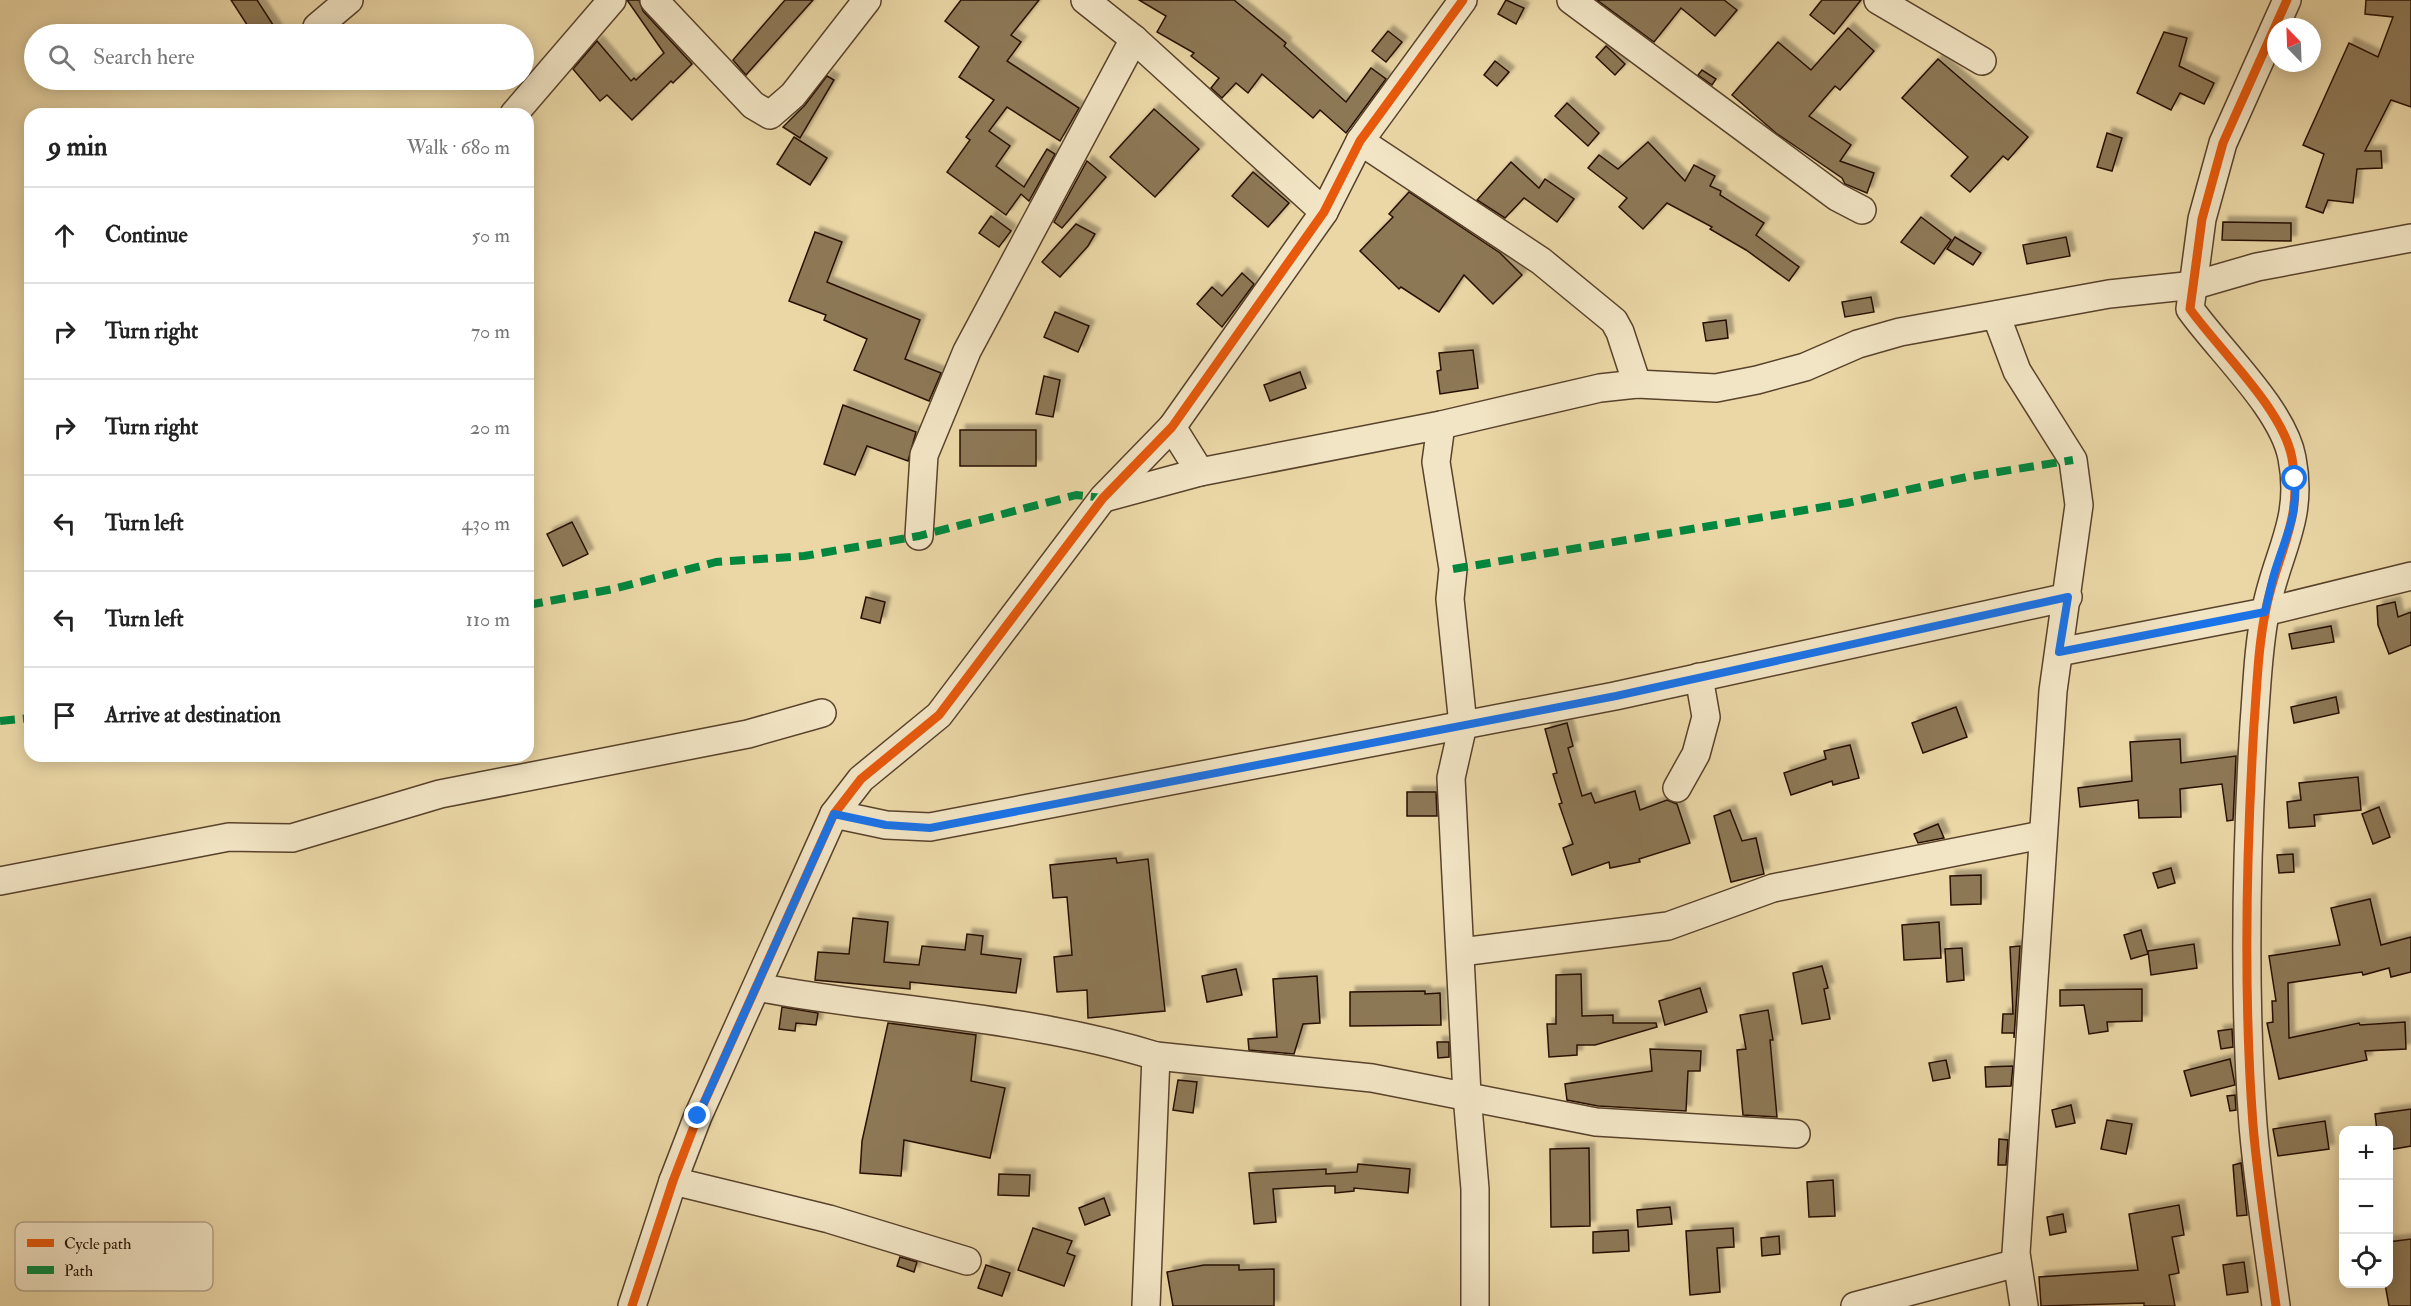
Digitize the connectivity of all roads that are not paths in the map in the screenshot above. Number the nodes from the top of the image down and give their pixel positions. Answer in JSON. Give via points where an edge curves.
{"nodes":[{"id":1,"x":349,"y":0,"type":"edge"},
{"id":2,"x":612,"y":0,"type":"edge"},
{"id":3,"x":654,"y":0,"type":"edge"},
{"id":4,"x":867,"y":0,"type":"edge"},
{"id":5,"x":1085,"y":0,"type":"edge"},
{"id":6,"x":1463,"y":0,"type":"edge"},
{"id":7,"x":1571,"y":0,"type":"edge"},
{"id":8,"x":1878,"y":0,"type":"edge"},
{"id":9,"x":2287,"y":0,"type":"edge"},
{"id":10,"x":321,"y":24,"type":"edge"},
{"id":11,"x":1134,"y":39,"type":"junction"},
{"id":12,"x":1982,"y":61,"type":"dead end"},
{"id":13,"x":519,"y":108,"type":"edge"},
{"id":14,"x":1360,"y":141,"type":"junction"},
{"id":15,"x":1862,"y":210,"type":"dead end"},
{"id":16,"x":1324,"y":212,"type":"junction"},
{"id":17,"x":2411,"y":238,"type":"edge"},
{"id":18,"x":2195,"y":285,"type":"junction"},
{"id":19,"x":1996,"y":315,"type":"junction"},
{"id":20,"x":1636,"y":384,"type":"junction"},
{"id":21,"x":1441,"y":425,"type":"junction"},
{"id":22,"x":1172,"y":427,"type":"junction"},
{"id":23,"x":1200,"y":472,"type":"junction"},
{"id":24,"x":1103,"y":498,"type":"junction"},
{"id":25,"x":919,"y":536,"type":"dead end"},
{"id":26,"x":2411,"y":576,"type":"edge"},
{"id":27,"x":2068,"y":597,"type":"junction"},
{"id":28,"x":2265,"y":612,"type":"junction"},
{"id":29,"x":2059,"y":652,"type":"junction"},
{"id":30,"x":1699,"y":677,"type":"junction"},
{"id":31,"x":822,"y":713,"type":"dead end"},
{"id":32,"x":1463,"y":725,"type":"junction"},
{"id":33,"x":1677,"y":788,"type":"dead end"},
{"id":34,"x":834,"y":814,"type":"junction"},
{"id":35,"x":2042,"y":835,"type":"junction"},
{"id":36,"x":0,"y":881,"type":"edge"},
{"id":37,"x":1461,"y":952,"type":"junction"},
{"id":38,"x":757,"y":987,"type":"junction"},
{"id":39,"x":1156,"y":1056,"type":"junction"},
{"id":40,"x":1467,"y":1095,"type":"junction"},
{"id":41,"x":1796,"y":1134,"type":"dead end"},
{"id":42,"x":673,"y":1181,"type":"junction"},
{"id":43,"x":967,"y":1261,"type":"dead end"},
{"id":44,"x":2017,"y":1263,"type":"junction"},
{"id":45,"x":632,"y":1306,"type":"edge"},
{"id":46,"x":1146,"y":1306,"type":"edge"},
{"id":47,"x":1475,"y":1306,"type":"edge"},
{"id":48,"x":1855,"y":1306,"type":"edge"},
{"id":49,"x":2024,"y":1306,"type":"edge"},
{"id":50,"x":2276,"y":1306,"type":"edge"}],
"edges":[{"from":1,"to":10,"type":"street"},
{"from":2,"to":13,"type":"street"},
{"from":3,"to":4,"type":"street","via":[[753,105],[770,115],[793,95]]},
{"from":5,"to":11,"type":"street"},
{"from":6,"to":14,"type":"street"},
{"from":7,"to":15,"type":"street","via":[[1837,197]]},
{"from":8,"to":12,"type":"street"},
{"from":9,"to":18,"type":"street","via":[[2223,143],[2202,219]]},
{"from":11,"to":16,"type":"street"},
{"from":11,"to":25,"type":"street","via":[[967,351],[924,455]]},
{"from":14,"to":16,"type":"street"},
{"from":14,"to":20,"type":"street","via":[[1541,261],[1614,321]]},
{"from":16,"to":22,"type":"street"},
{"from":17,"to":18,"type":"street","via":[[2257,267]]},
{"from":18,"to":19,"type":"street","via":[[2109,294]]},
{"from":18,"to":28,"type":"street","via":[[2190,309],[2270,409],[2287,437],[2292,456],[2296,500],[2292,525]]},
{"from":19,"to":20,"type":"street","via":[[1900,332],[1858,344],[1805,367],[1716,388]]},
{"from":19,"to":27,"type":"street","via":[[2017,370],[2073,460],[2079,505]]},
{"from":20,"to":21,"type":"street","via":[[1600,388]]},
{"from":21,"to":23,"type":"street"},
{"from":21,"to":32,"type":"street","via":[[1436,462],[1453,568],[1450,599]]},
{"from":22,"to":23,"type":"street"},
{"from":22,"to":24,"type":"street"},
{"from":23,"to":24,"type":"street"},
{"from":24,"to":34,"type":"street","via":[[939,715],[861,779]]},
{"from":26,"to":28,"type":"street"},
{"from":27,"to":29,"type":"street"},
{"from":27,"to":30,"type":"street"},
{"from":28,"to":29,"type":"street"},
{"from":28,"to":50,"type":"street","via":[[2254,721],[2245,908],[2253,1125]]},
{"from":29,"to":35,"type":"street"},
{"from":30,"to":32,"type":"street"},
{"from":30,"to":33,"type":"street","via":[[1706,717],[1696,754]]},
{"from":31,"to":36,"type":"street","via":[[748,734],[440,794],[292,838],[229,837]]},
{"from":32,"to":34,"type":"street","via":[[930,828],[886,825]]},
{"from":32,"to":37,"type":"street","via":[[1451,778]]},
{"from":34,"to":38,"type":"street"},
{"from":35,"to":37,"type":"street","via":[[1773,888],[1668,926]]},
{"from":35,"to":44,"type":"street"},
{"from":37,"to":40,"type":"street"},
{"from":38,"to":39,"type":"street","via":[[966,1017],[1122,1045]]},
{"from":38,"to":42,"type":"street"},
{"from":39,"to":40,"type":"street","via":[[1372,1078]]},
{"from":39,"to":46,"type":"street"},
{"from":40,"to":41,"type":"street","via":[[1596,1122]]},
{"from":40,"to":47,"type":"street","via":[[1475,1189]]},
{"from":42,"to":43,"type":"street","via":[[829,1219]]},
{"from":42,"to":45,"type":"street"},
{"from":44,"to":48,"type":"street"},
{"from":44,"to":49,"type":"street"}]}
